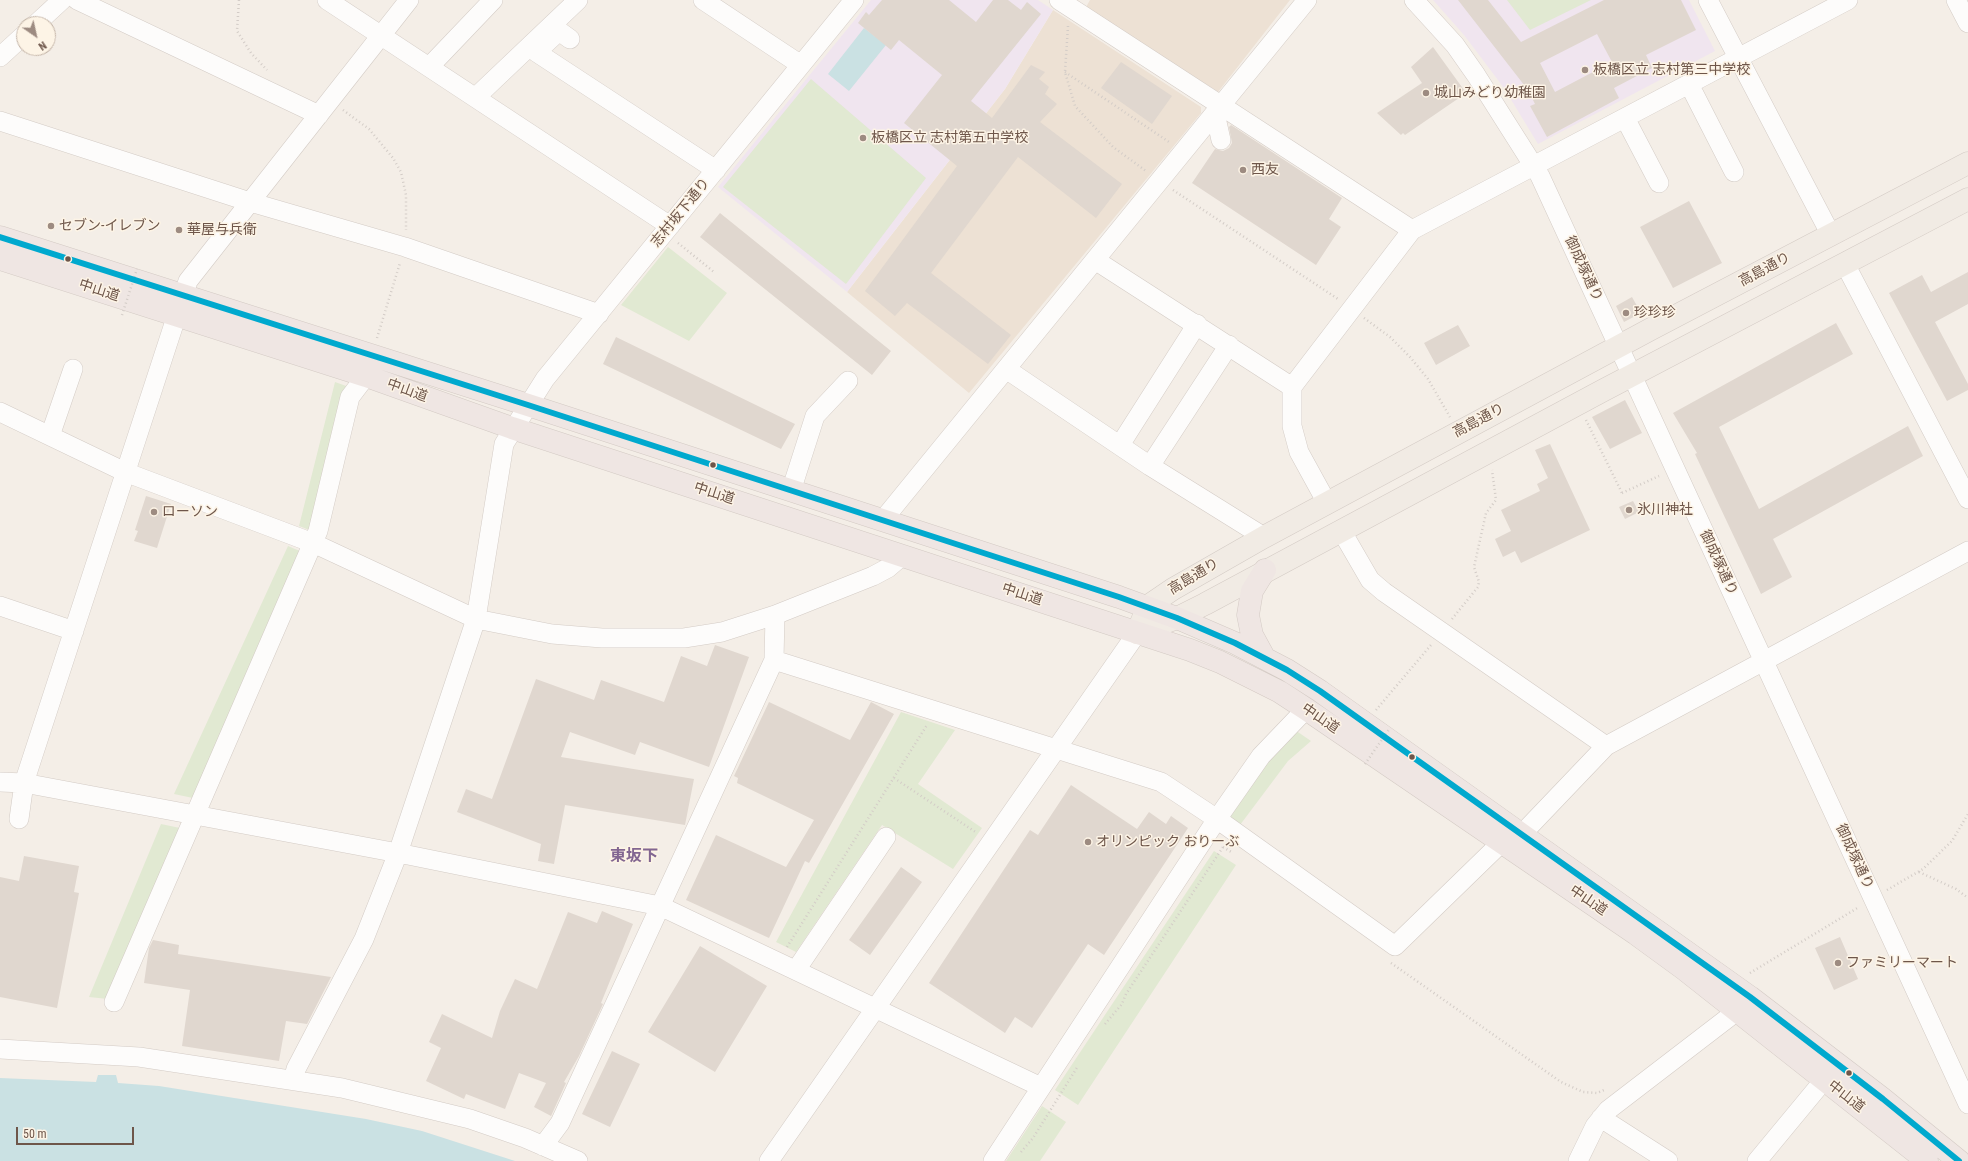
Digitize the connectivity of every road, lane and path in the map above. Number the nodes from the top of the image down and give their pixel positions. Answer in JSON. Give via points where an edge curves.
{"nodes":[{"id":1,"x":62,"y":0,"type":"edge"},
{"id":2,"x":77,"y":0,"type":"edge"},
{"id":3,"x":239,"y":0,"type":"edge"},
{"id":4,"x":327,"y":0,"type":"edge"},
{"id":5,"x":409,"y":0,"type":"edge"},
{"id":6,"x":493,"y":0,"type":"edge"},
{"id":7,"x":578,"y":0,"type":"edge"},
{"id":8,"x":703,"y":0,"type":"edge"},
{"id":9,"x":1059,"y":0,"type":"edge"},
{"id":10,"x":1307,"y":0,"type":"edge"},
{"id":11,"x":1414,"y":0,"type":"edge"},
{"id":12,"x":1708,"y":0,"type":"edge"},
{"id":13,"x":1848,"y":0,"type":"edge"},
{"id":14,"x":1956,"y":0,"type":"edge"},
{"id":15,"x":847,"y":2,"type":"edge"},
{"id":16,"x":100,"y":5,"type":"edge"},
{"id":17,"x":45,"y":16,"type":"edge"},
{"id":18,"x":1068,"y":21,"type":"dead end"},
{"id":19,"x":1968,"y":23,"type":"edge"},
{"id":20,"x":381,"y":36,"type":"junction"},
{"id":21,"x":570,"y":39,"type":"dead end"},
{"id":22,"x":16,"y":42,"type":"edge"},
{"id":23,"x":536,"y":52,"type":"junction"},
{"id":24,"x":0,"y":57,"type":"edge"},
{"id":25,"x":1738,"y":58,"type":"junction"},
{"id":26,"x":801,"y":65,"type":"junction"},
{"id":27,"x":430,"y":66,"type":"junction"},
{"id":28,"x":1065,"y":72,"type":"junction"},
{"id":29,"x":270,"y":73,"type":"dead end"},
{"id":30,"x":1689,"y":84,"type":"junction"},
{"id":31,"x":480,"y":100,"type":"junction"},
{"id":32,"x":323,"y":109,"type":"junction"},
{"id":33,"x":1218,"y":109,"type":"junction"},
{"id":34,"x":1625,"y":118,"type":"junction"},
{"id":35,"x":0,"y":121,"type":"edge"},
{"id":36,"x":1221,"y":140,"type":"dead end"},
{"id":37,"x":1183,"y":152,"type":"junction"},
{"id":38,"x":1968,"y":163,"type":"edge"},
{"id":39,"x":1534,"y":166,"type":"junction"},
{"id":40,"x":716,"y":170,"type":"junction"},
{"id":41,"x":1734,"y":172,"type":"dead end"},
{"id":42,"x":1160,"y":181,"type":"junction"},
{"id":43,"x":1659,"y":183,"type":"dead end"},
{"id":44,"x":1968,"y":199,"type":"edge"},
{"id":45,"x":250,"y":202,"type":"junction"},
{"id":46,"x":1412,"y":230,"type":"junction"},
{"id":47,"x":671,"y":234,"type":"junction"},
{"id":48,"x":1831,"y":235,"type":"junction"},
{"id":49,"x":0,"y":237,"type":"edge"},
{"id":50,"x":405,"y":247,"type":"junction"},
{"id":51,"x":0,"y":259,"type":"edge"},
{"id":52,"x":1095,"y":260,"type":"junction"},
{"id":53,"x":1845,"y":264,"type":"junction"},
{"id":54,"x":137,"y":269,"type":"dead end"},
{"id":55,"x":714,"y":272,"type":"dead end"},
{"id":56,"x":179,"y":306,"type":"junction"},
{"id":57,"x":1351,"y":308,"type":"junction"},
{"id":58,"x":599,"y":314,"type":"junction"},
{"id":59,"x":122,"y":315,"type":"dead end"},
{"id":60,"x":1197,"y":324,"type":"junction"},
{"id":61,"x":375,"y":344,"type":"dead end"},
{"id":62,"x":1229,"y":345,"type":"junction"},
{"id":63,"x":1619,"y":346,"type":"junction"},
{"id":64,"x":73,"y":369,"type":"dead end"},
{"id":65,"x":1006,"y":369,"type":"junction"},
{"id":66,"x":1632,"y":374,"type":"junction"},
{"id":67,"x":366,"y":376,"type":"junction"},
{"id":68,"x":848,"y":381,"type":"dead end"},
{"id":69,"x":1292,"y":387,"type":"junction"},
{"id":70,"x":528,"y":405,"type":"junction"},
{"id":71,"x":0,"y":412,"type":"edge"},
{"id":72,"x":1450,"y":418,"type":"dead end"},
{"id":73,"x":1586,"y":419,"type":"dead end"},
{"id":74,"x":512,"y":428,"type":"junction"},
{"id":75,"x":50,"y":436,"type":"junction"},
{"id":76,"x":1120,"y":445,"type":"junction"},
{"id":77,"x":1150,"y":466,"type":"junction"},
{"id":78,"x":1492,"y":469,"type":"dead end"},
{"id":79,"x":125,"y":472,"type":"junction"},
{"id":80,"x":1662,"y":474,"type":"dead end"},
{"id":81,"x":791,"y":491,"type":"junction"},
{"id":82,"x":1968,"y":499,"type":"edge"},
{"id":83,"x":1327,"y":503,"type":"junction"},
{"id":84,"x":882,"y":521,"type":"junction"},
{"id":85,"x":1341,"y":530,"type":"junction"},
{"id":86,"x":1264,"y":537,"type":"junction"},
{"id":87,"x":313,"y":543,"type":"junction"},
{"id":88,"x":1968,"y":551,"type":"edge"},
{"id":89,"x":902,"y":556,"type":"junction"},
{"id":90,"x":1265,"y":570,"type":"junction"},
{"id":91,"x":0,"y":606,"type":"edge"},
{"id":92,"x":1148,"y":606,"type":"junction"},
{"id":93,"x":775,"y":615,"type":"junction"},
{"id":94,"x":1177,"y":618,"type":"junction"},
{"id":95,"x":476,"y":619,"type":"junction"},
{"id":96,"x":74,"y":631,"type":"junction"},
{"id":97,"x":1442,"y":631,"type":"junction"},
{"id":98,"x":1137,"y":633,"type":"junction"},
{"id":99,"x":1264,"y":657,"type":"junction"},
{"id":100,"x":774,"y":660,"type":"junction"},
{"id":101,"x":1763,"y":661,"type":"junction"},
{"id":102,"x":1306,"y":709,"type":"junction"},
{"id":103,"x":1376,"y":710,"type":"dead end"},
{"id":104,"x":936,"y":711,"type":"junction"},
{"id":105,"x":1390,"y":728,"type":"dead end"},
{"id":106,"x":1606,"y":746,"type":"junction"},
{"id":107,"x":1057,"y":749,"type":"junction"},
{"id":108,"x":1365,"y":764,"type":"dead end"},
{"id":109,"x":894,"y":778,"type":"junction"},
{"id":110,"x":0,"y":782,"type":"edge"},
{"id":111,"x":24,"y":783,"type":"junction"},
{"id":112,"x":195,"y":815,"type":"junction"},
{"id":113,"x":20,"y":819,"type":"dead end"},
{"id":114,"x":1223,"y":824,"type":"junction"},
{"id":115,"x":1521,"y":835,"type":"junction"},
{"id":116,"x":981,"y":836,"type":"dead end"},
{"id":117,"x":886,"y":837,"type":"dead end"},
{"id":118,"x":1501,"y":843,"type":"junction"},
{"id":119,"x":1223,"y":847,"type":"junction"},
{"id":120,"x":398,"y":853,"type":"junction"},
{"id":121,"x":1236,"y":856,"type":"dead end"},
{"id":122,"x":1918,"y":872,"type":"dead end"},
{"id":123,"x":1968,"y":898,"type":"edge"},
{"id":124,"x":660,"y":906,"type":"junction"},
{"id":125,"x":786,"y":949,"type":"dead end"},
{"id":126,"x":1390,"y":962,"type":"dead end"},
{"id":127,"x":796,"y":970,"type":"junction"},
{"id":128,"x":114,"y":1002,"type":"dead end"},
{"id":129,"x":876,"y":1008,"type":"junction"},
{"id":130,"x":1737,"y":1011,"type":"junction"},
{"id":131,"x":1104,"y":1025,"type":"dead end"},
{"id":132,"x":0,"y":1049,"type":"edge"},
{"id":133,"x":1081,"y":1060,"type":"dead end"},
{"id":134,"x":293,"y":1080,"type":"junction"},
{"id":135,"x":1824,"y":1080,"type":"junction"},
{"id":136,"x":1040,"y":1087,"type":"junction"},
{"id":137,"x":1609,"y":1088,"type":"dead end"},
{"id":138,"x":1968,"y":1104,"type":"edge"},
{"id":139,"x":1601,"y":1118,"type":"junction"},
{"id":140,"x":543,"y":1146,"type":"junction"},
{"id":141,"x":1017,"y":1157,"type":"dead end"},
{"id":142,"x":1917,"y":1158,"type":"edge"},
{"id":143,"x":578,"y":1161,"type":"edge"},
{"id":144,"x":769,"y":1161,"type":"edge"},
{"id":145,"x":993,"y":1161,"type":"edge"},
{"id":146,"x":1578,"y":1161,"type":"edge"},
{"id":147,"x":1668,"y":1161,"type":"edge"},
{"id":148,"x":1757,"y":1161,"type":"edge"},
{"id":149,"x":1959,"y":1161,"type":"edge"}],
"edges":[{"from":1,"to":17,"type":"street"},
{"from":2,"to":16,"type":"street"},
{"from":3,"to":29,"type":"path","via":[[237,31],[251,53]]},
{"from":4,"to":20,"type":"street"},
{"from":5,"to":20,"type":"street"},
{"from":6,"to":27,"type":"street"},
{"from":7,"to":31,"type":"street"},
{"from":8,"to":26,"type":"street"},
{"from":9,"to":33,"type":"street"},
{"from":10,"to":33,"type":"street"},
{"from":11,"to":39,"type":"street","name":"御成塚通り","via":[[1454,45],[1476,75]]},
{"from":12,"to":25,"type":"street"},
{"from":13,"to":25,"type":"street"},
{"from":14,"to":19,"type":"street"},
{"from":15,"to":26,"type":"street","name":"志村坂下通り"},
{"from":16,"to":32,"type":"street"},
{"from":18,"to":28,"type":"path"},
{"from":20,"to":27,"type":"street"},
{"from":20,"to":32,"type":"street"},
{"from":21,"to":23,"type":"street","via":[[558,31]]},
{"from":22,"to":24,"type":"street"},
{"from":23,"to":31,"type":"street"},
{"from":23,"to":40,"type":"street"},
{"from":25,"to":30,"type":"street"},
{"from":25,"to":48,"type":"street"},
{"from":26,"to":40,"type":"street","name":"志村坂下通り"},
{"from":27,"to":31,"type":"street"},
{"from":28,"to":37,"type":"path"},
{"from":28,"to":42,"type":"path","via":[[1075,106],[1113,147]]},
{"from":30,"to":34,"type":"street"},
{"from":30,"to":41,"type":"street"},
{"from":31,"to":47,"type":"street"},
{"from":32,"to":45,"type":"street"},
{"from":32,"to":50,"type":"path","via":[[347,112],[369,128],[401,172],[406,194]]},
{"from":33,"to":36,"type":"street"},
{"from":33,"to":37,"type":"street"},
{"from":33,"to":46,"type":"street"},
{"from":34,"to":39,"type":"street"},
{"from":34,"to":43,"type":"street"},
{"from":35,"to":45,"type":"street"},
{"from":37,"to":42,"type":"street"},
{"from":38,"to":48,"type":"main road","name":"高島通り"},
{"from":39,"to":46,"type":"street"},
{"from":39,"to":63,"type":"street","name":"御成塚通り"},
{"from":40,"to":47,"type":"street","name":"志村坂下通り"},
{"from":42,"to":52,"type":"street"},
{"from":42,"to":57,"type":"path"},
{"from":44,"to":53,"type":"main road","name":"高島通り"},
{"from":45,"to":50,"type":"street"},
{"from":45,"to":56,"type":"street","via":[[190,278]]},
{"from":46,"to":57,"type":"street"},
{"from":47,"to":55,"type":"path"},
{"from":47,"to":58,"type":"street","name":"志村坂下通り"},
{"from":48,"to":63,"type":"main road","name":"高島通り"},
{"from":49,"to":56,"type":"highway","name":"中山道"},
{"from":50,"to":58,"type":"street"},
{"from":50,"to":61,"type":"path"},
{"from":51,"to":56,"type":"highway","name":"中山道"},
{"from":52,"to":60,"type":"street"},
{"from":52,"to":65,"type":"street"},
{"from":53,"to":66,"type":"main road","name":"高島通り"},
{"from":53,"to":82,"type":"street"},
{"from":54,"to":59,"type":"path","bridge":true},
{"from":56,"to":67,"type":"highway","name":"中山道"},
{"from":56,"to":70,"type":"highway","name":"中山道"},
{"from":56,"to":79,"type":"street"},
{"from":57,"to":69,"type":"street"},
{"from":57,"to":72,"type":"path","via":[[1390,337],[1410,357],[1428,379]]},
{"from":58,"to":70,"type":"street","name":"志村坂下通り","via":[[545,379]]},
{"from":60,"to":62,"type":"street"},
{"from":60,"to":76,"type":"street"},
{"from":62,"to":69,"type":"street"},
{"from":62,"to":77,"type":"street"},
{"from":63,"to":66,"type":"street","name":"御成塚通り"},
{"from":63,"to":83,"type":"main road","name":"高島通り"},
{"from":64,"to":75,"type":"street"},
{"from":65,"to":76,"type":"street"},
{"from":65,"to":84,"type":"street"},
{"from":66,"to":85,"type":"main road","name":"高島通り"},
{"from":66,"to":101,"type":"street","name":"御成塚通り"},
{"from":67,"to":74,"type":"highway","name":"中山道"},
{"from":67,"to":87,"type":"street","via":[[350,397]]},
{"from":68,"to":81,"type":"street","via":[[815,416]]},
{"from":69,"to":83,"type":"street","via":[[1292,426],[1300,452]]},
{"from":70,"to":74,"type":"street","name":"志村坂下通り"},
{"from":70,"to":81,"type":"highway","name":"中山道"},
{"from":71,"to":75,"type":"street"},
{"from":73,"to":80,"type":"path","via":[[1622,494]]},
{"from":74,"to":89,"type":"highway","name":"中山道"},
{"from":74,"to":95,"type":"street","name":"志村坂下通り","via":[[504,444]]},
{"from":75,"to":79,"type":"street"},
{"from":76,"to":77,"type":"street"},
{"from":77,"to":86,"type":"street"},
{"from":78,"to":97,"type":"path","via":[[1496,500],[1486,513],[1474,567],[1478,587]]},
{"from":79,"to":87,"type":"street"},
{"from":79,"to":96,"type":"street"},
{"from":81,"to":84,"type":"highway","name":"中山道"},
{"from":83,"to":86,"type":"main road","name":"高島通り"},
{"from":84,"to":92,"type":"highway","name":"中山道"},
{"from":85,"to":90,"type":"main road","name":"高島通り"},
{"from":85,"to":97,"type":"street","via":[[1370,580]]},
{"from":86,"to":92,"type":"main road","name":"高島通り"},
{"from":87,"to":95,"type":"street"},
{"from":87,"to":112,"type":"street"},
{"from":88,"to":101,"type":"street"},
{"from":89,"to":93,"type":"street","via":[[873,576]]},
{"from":89,"to":98,"type":"highway","name":"中山道"},
{"from":90,"to":94,"type":"main road","name":"高島通り"},
{"from":90,"to":99,"type":"highway","via":[[1252,591],[1248,615],[1252,635]]},
{"from":91,"to":96,"type":"street"},
{"from":92,"to":94,"type":"highway","name":"中山道"},
{"from":92,"to":98,"type":"main road"},
{"from":93,"to":95,"type":"street","via":[[722,632],[684,638],[602,638],[552,634]]},
{"from":93,"to":100,"type":"street"},
{"from":94,"to":98,"type":"main road","name":"高島通り"},
{"from":94,"to":99,"type":"highway","name":"中山道"},
{"from":95,"to":120,"type":"street","name":"志村坂下通り"},
{"from":96,"to":111,"type":"street"},
{"from":97,"to":103,"type":"path"},
{"from":97,"to":106,"type":"street"},
{"from":98,"to":102,"type":"highway","name":"中山道","via":[[1220,662],[1280,692]]},
{"from":98,"to":107,"type":"street"},
{"from":99,"to":115,"type":"highway","name":"中山道","via":[[1320,691]]},
{"from":100,"to":104,"type":"street"},
{"from":100,"to":124,"type":"street"},
{"from":101,"to":106,"type":"street"},
{"from":101,"to":138,"type":"street","name":"御成塚通り"},
{"from":102,"to":114,"type":"street","via":[[1261,756]]},
{"from":102,"to":118,"type":"highway","name":"中山道"},
{"from":104,"to":107,"type":"street"},
{"from":104,"to":109,"type":"path"},
{"from":105,"to":108,"type":"path","bridge":true},
{"from":106,"to":115,"type":"street"},
{"from":107,"to":114,"type":"street","via":[[1161,782]]},
{"from":107,"to":129,"type":"street"},
{"from":109,"to":116,"type":"path"},
{"from":109,"to":125,"type":"path"},
{"from":110,"to":111,"type":"street"},
{"from":111,"to":112,"type":"street"},
{"from":111,"to":113,"type":"street"},
{"from":112,"to":120,"type":"street"},
{"from":112,"to":128,"type":"street"},
{"from":114,"to":118,"type":"street","via":[[1395,946]]},
{"from":114,"to":119,"type":"path","via":[[1227,841]]},
{"from":114,"to":136,"type":"street"},
{"from":115,"to":149,"type":"highway","name":"中山道","via":[[1750,997]]},
{"from":117,"to":127,"type":"street"},
{"from":118,"to":130,"type":"highway","name":"中山道","via":[[1636,934]]},
{"from":119,"to":121,"type":"path"},
{"from":119,"to":131,"type":"path","via":[[1126,994],[1122,1004]]},
{"from":120,"to":124,"type":"street"},
{"from":120,"to":134,"type":"street","name":"志村坂下通り","via":[[364,939],[296,1069]]},
{"from":122,"to":123,"type":"path","via":[[1956,889]]},
{"from":124,"to":127,"type":"street"},
{"from":124,"to":140,"type":"street","via":[[560,1124]]},
{"from":126,"to":137,"type":"path","via":[[1561,1082],[1583,1092],[1597,1093]]},
{"from":127,"to":129,"type":"street"},
{"from":129,"to":136,"type":"street"},
{"from":129,"to":144,"type":"street"},
{"from":130,"to":135,"type":"highway","name":"中山道"},
{"from":130,"to":139,"type":"street"},
{"from":132,"to":134,"type":"street","via":[[139,1057]]},
{"from":133,"to":141,"type":"path","via":[[1033,1138]]},
{"from":134,"to":140,"type":"street","via":[[342,1088],[470,1119]]},
{"from":135,"to":142,"type":"highway","name":"中山道"},
{"from":135,"to":148,"type":"street"},
{"from":136,"to":145,"type":"street"},
{"from":139,"to":146,"type":"street"},
{"from":139,"to":147,"type":"street"},
{"from":140,"to":143,"type":"street"}]}
